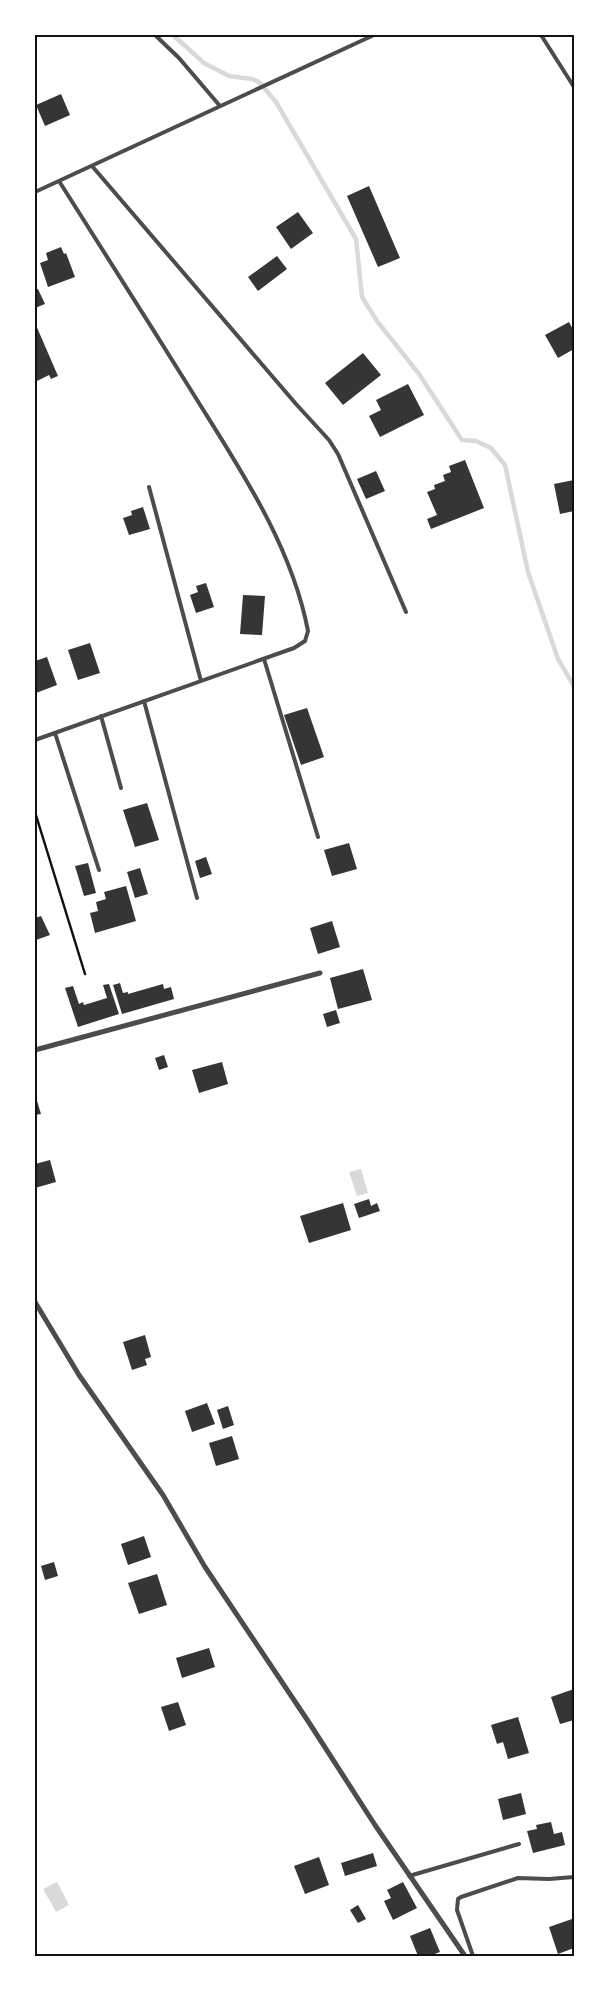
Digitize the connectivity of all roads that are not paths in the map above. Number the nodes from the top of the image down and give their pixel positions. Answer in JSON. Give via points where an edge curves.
{"nodes":[{"id":1,"x":156,"y":35,"type":"edge"},
{"id":2,"x":374,"y":35,"type":"edge"},
{"id":3,"x":540,"y":35,"type":"edge"},
{"id":4,"x":574,"y":87,"type":"edge"},
{"id":5,"x":220,"y":106,"type":"junction"},
{"id":6,"x":92,"y":166,"type":"junction"},
{"id":7,"x":59,"y":181,"type":"junction"},
{"id":8,"x":35,"y":192,"type":"edge"},
{"id":9,"x":149,"y":487,"type":"dead end"},
{"id":10,"x":406,"y":612,"type":"dead end"},
{"id":11,"x":264,"y":659,"type":"junction"},
{"id":12,"x":201,"y":682,"type":"junction"},
{"id":13,"x":144,"y":701,"type":"junction"},
{"id":14,"x":102,"y":716,"type":"junction"},
{"id":15,"x":55,"y":733,"type":"junction"},
{"id":16,"x":35,"y":740,"type":"edge"},
{"id":17,"x":121,"y":788,"type":"dead end"},
{"id":18,"x":318,"y":837,"type":"dead end"},
{"id":19,"x":99,"y":870,"type":"dead end"},
{"id":20,"x":197,"y":898,"type":"dead end"},
{"id":21,"x":320,"y":973,"type":"dead end"},
{"id":22,"x":35,"y":1050,"type":"edge"},
{"id":23,"x":35,"y":1302,"type":"edge"},
{"id":24,"x":519,"y":1844,"type":"dead end"},
{"id":25,"x":410,"y":1876,"type":"junction"},
{"id":26,"x":574,"y":1877,"type":"edge"},
{"id":27,"x":465,"y":1956,"type":"edge"},
{"id":28,"x":473,"y":1956,"type":"edge"}],
"edges":[{"from":1,"to":5,"type":"lane"},
{"from":2,"to":5,"type":"lane"},
{"from":3,"to":4,"type":"lane"},
{"from":5,"to":6,"type":"lane"},
{"from":6,"to":7,"type":"lane"},
{"from":6,"to":10,"type":"lane","via":[[329,440]]},
{"from":7,"to":8,"type":"lane"},
{"from":7,"to":11,"type":"lane","via":[[230,453],[290,567],[308,628],[307,638],[299,646]]},
{"from":9,"to":12,"type":"lane"},
{"from":11,"to":12,"type":"lane"},
{"from":11,"to":18,"type":"lane"},
{"from":12,"to":13,"type":"lane"},
{"from":13,"to":14,"type":"lane"},
{"from":13,"to":20,"type":"lane"},
{"from":14,"to":15,"type":"lane"},
{"from":14,"to":17,"type":"lane"},
{"from":15,"to":16,"type":"lane"},
{"from":15,"to":19,"type":"lane"},
{"from":21,"to":22,"type":"street"},
{"from":23,"to":25,"type":"street","via":[[79,1375],[162,1495],[205,1567]]},
{"from":24,"to":25,"type":"lane"},
{"from":25,"to":27,"type":"street"},
{"from":26,"to":28,"type":"lane","via":[[518,1878],[461,1896],[457,1910]]}]}
